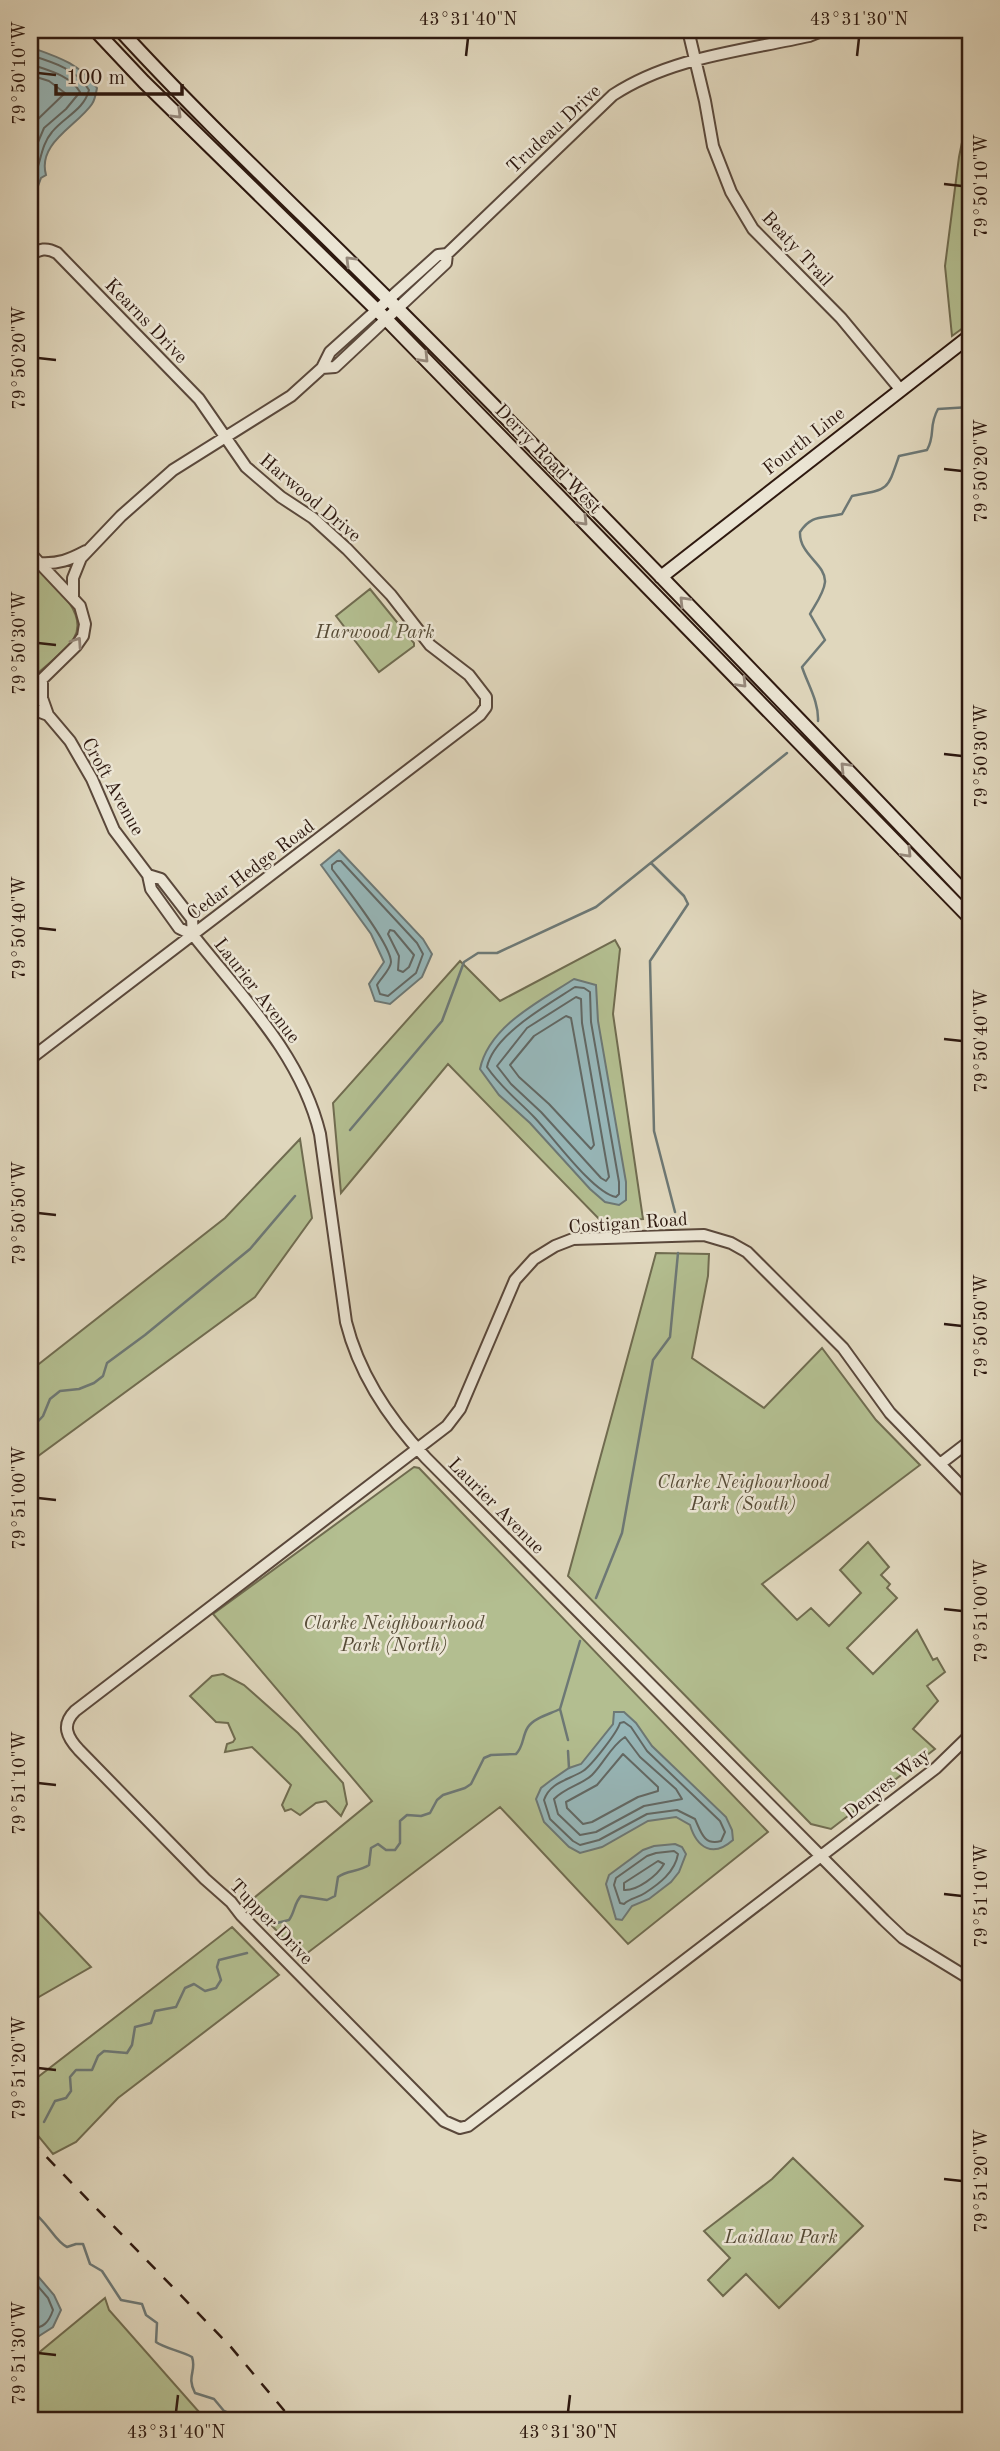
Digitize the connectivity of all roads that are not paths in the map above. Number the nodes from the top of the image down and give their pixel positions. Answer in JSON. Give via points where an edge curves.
{"nodes":[{"id":1,"x":95,"y":30,"type":"edge"},
{"id":2,"x":121,"y":30,"type":"edge"},
{"id":3,"x":688,"y":30,"type":"edge"},
{"id":4,"x":824,"y":30,"type":"edge"},
{"id":5,"x":695,"y":60,"type":"junction"},
{"id":6,"x":447,"y":254,"type":"junction"},
{"id":7,"x":30,"y":255,"type":"edge"},
{"id":8,"x":388,"y":299,"type":"junction"},
{"id":9,"x":399,"y":309,"type":"junction"},
{"id":10,"x":376,"y":310,"type":"junction"},
{"id":11,"x":387,"y":320,"type":"junction"},
{"id":12,"x":970,"y":336,"type":"edge"},
{"id":13,"x":322,"y":368,"type":"junction"},
{"id":14,"x":900,"y":389,"type":"junction"},
{"id":15,"x":226,"y":438,"type":"junction"},
{"id":16,"x":86,"y":551,"type":"junction"},
{"id":17,"x":30,"y":553,"type":"edge"},
{"id":18,"x":40,"y":563,"type":"junction"},
{"id":19,"x":661,"y":577,"type":"junction"},
{"id":20,"x":73,"y":598,"type":"junction"},
{"id":21,"x":42,"y":679,"type":"junction"},
{"id":22,"x":30,"y":691,"type":"edge"},
{"id":23,"x":486,"y":704,"type":"joint"},
{"id":24,"x":30,"y":708,"type":"edge"},
{"id":25,"x":48,"y":715,"type":"junction"},
{"id":26,"x":970,"y":898,"type":"edge"},
{"id":27,"x":970,"y":918,"type":"edge"},
{"id":28,"x":193,"y":934,"type":"junction"},
{"id":29,"x":30,"y":1059,"type":"edge"},
{"id":30,"x":970,"y":1441,"type":"edge"},
{"id":31,"x":418,"y":1450,"type":"junction"},
{"id":32,"x":940,"y":1464,"type":"junction"},
{"id":33,"x":970,"y":1495,"type":"edge"},
{"id":34,"x":970,"y":1735,"type":"edge"},
{"id":35,"x":821,"y":1856,"type":"junction"},
{"id":36,"x":970,"y":1979,"type":"edge"}],
"edges":[{"from":1,"to":10,"type":"main road","name":"Derry Road West","one_way":true},
{"from":8,"to":2,"type":"main road","name":"Derry Road West","one_way":true},
{"from":3,"to":5,"type":"street","name":"Beaty Trail"},
{"from":4,"to":5,"type":"street","name":"Trudeau Drive"},
{"from":5,"to":6,"type":"street","name":"Trudeau Drive","via":[[640,79],[613,95]]},
{"from":5,"to":14,"type":"street","name":"Beaty Trail","via":[[713,146],[731,192],[753,229],[841,318]]},
{"from":6,"to":8,"type":"street","name":"Trudeau Drive","via":[[438,254]]},
{"from":6,"to":9,"type":"street","name":"Trudeau Drive","via":[[446,263]]},
{"from":7,"to":15,"type":"street","name":"Kearns Drive","via":[[48,248],[57,253],[199,399]]},
{"from":8,"to":9,"type":"main road","name":"Derry Road West"},
{"from":8,"to":10,"type":"street","name":"Trudeau Drive"},
{"from":9,"to":11,"type":"street","name":"Trudeau Drive"},
{"from":9,"to":19,"type":"main road","name":"Derry Road West"},
{"from":10,"to":11,"type":"main road","name":"Derry Road West"},
{"from":10,"to":13,"type":"street","name":"Trudeau Drive","via":[[330,352]]},
{"from":11,"to":13,"type":"street","name":"Trudeau Drive","via":[[335,367]]},
{"from":11,"to":27,"type":"main road","name":"Derry Road West","one_way":true},
{"from":12,"to":14,"type":"main road","name":"Fourth Line"},
{"from":13,"to":15,"type":"street","name":"Trudeau Drive","via":[[291,396]]},
{"from":14,"to":19,"type":"main road","name":"Fourth Line"},
{"from":15,"to":16,"type":"street","name":"Trudeau Drive","via":[[173,470]]},
{"from":15,"to":23,"type":"street","name":"Harwood Drive","via":[[257,478],[313,518],[370,572],[430,645],[469,675],[485,694]]},
{"from":16,"to":18,"type":"street","name":"Trudeau Drive","via":[[65,562]]},
{"from":16,"to":20,"type":"street","name":"Trudeau Drive","via":[[73,577]]},
{"from":17,"to":18,"type":"street","name":"Trudeau Drive"},
{"from":18,"to":20,"type":"street","name":"Trudeau Drive"},
{"from":26,"to":19,"type":"main road","name":"Derry Road West","one_way":true},
{"from":21,"to":20,"type":"street","name":"Trudeau Drive","one_way":true,"via":[[82,636],[85,618]]},
{"from":21,"to":22,"type":"street","name":"Trudeau Drive"},
{"from":21,"to":25,"type":"street"},
{"from":23,"to":28,"type":"street","name":"Cedar Hedge Road","via":[[480,715]]},
{"from":24,"to":25,"type":"street","name":"Croft Avenue"},
{"from":25,"to":28,"type":"street","name":"Croft Avenue","via":[[82,760],[114,830],[148,875],[151,889],[179,928]]},
{"from":28,"to":29,"type":"street","name":"Cedar Hedge Road"},
{"from":28,"to":31,"type":"street","name":"Laurier Avenue","via":[[284,1049],[301,1080],[320,1135],[351,1341],[376,1395]]},
{"from":30,"to":32,"type":"street"},
{"from":31,"to":32,"type":"street","name":"Costigan Road","via":[[460,1409],[515,1280],[534,1259],[573,1240],[704,1235],[747,1252],[778,1280],[843,1348],[890,1413]]},
{"from":31,"to":35,"type":"street","name":"Laurier Avenue"},
{"from":31,"to":35,"type":"street","name":"Tupper Drive","via":[[75,1710],[66,1728],[79,1750],[430,2107],[451,2125],[468,2126]]},
{"from":32,"to":33,"type":"street","name":"Costigan Road"},
{"from":34,"to":35,"type":"street","name":"Denyes Way","via":[[936,1768]]},
{"from":35,"to":36,"type":"street","name":"Laurier Avenue","via":[[903,1938]]}]}
